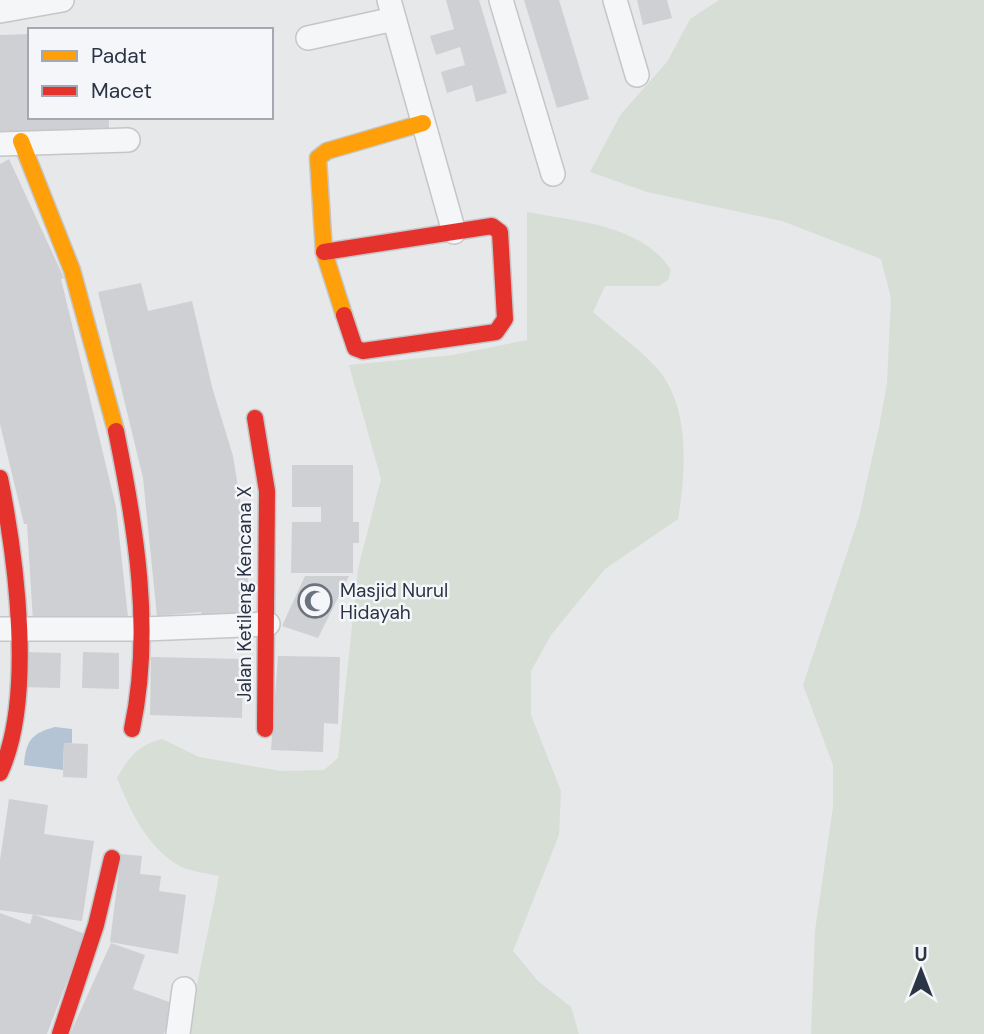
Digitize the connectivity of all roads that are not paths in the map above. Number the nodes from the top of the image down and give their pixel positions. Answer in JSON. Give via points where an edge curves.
{"nodes":[{"id":1,"x":62,"y":0,"type":"edge"},
{"id":2,"x":501,"y":0,"type":"edge"},
{"id":3,"x":615,"y":0,"type":"edge"},
{"id":4,"x":391,"y":9,"type":"edge"},
{"id":5,"x":0,"y":11,"type":"edge"},
{"id":6,"x":309,"y":38,"type":"dead end"},
{"id":7,"x":637,"y":75,"type":"dead end"},
{"id":8,"x":424,"y":123,"type":"junction"},
{"id":9,"x":128,"y":140,"type":"dead end"},
{"id":10,"x":10,"y":143,"type":"edge"},
{"id":11,"x":553,"y":174,"type":"dead end"},
{"id":12,"x":454,"y":232,"type":"junction"},
{"id":13,"x":324,"y":252,"type":"junction"},
{"id":14,"x":256,"y":418,"type":"dead end"},
{"id":15,"x":0,"y":478,"type":"edge"},
{"id":16,"x":3,"y":500,"type":"edge"},
{"id":17,"x":268,"y":624,"type":"junction"},
{"id":18,"x":10,"y":629,"type":"edge"},
{"id":19,"x":144,"y":629,"type":"junction"},
{"id":20,"x":132,"y":729,"type":"dead end"},
{"id":21,"x":265,"y":729,"type":"dead end"},
{"id":22,"x":0,"y":773,"type":"edge"},
{"id":23,"x":112,"y":858,"type":"dead end"},
{"id":24,"x":184,"y":989,"type":"dead end"},
{"id":25,"x":60,"y":1034,"type":"edge"},
{"id":26,"x":178,"y":1034,"type":"edge"}],
"edges":[{"from":1,"to":5,"type":"street"},
{"from":2,"to":11,"type":"street"},
{"from":3,"to":7,"type":"street"},
{"from":4,"to":6,"type":"street"},
{"from":4,"to":8,"type":"street"},
{"from":8,"to":12,"type":"street"},
{"from":8,"to":13,"type":"street","via":[[327,151],[318,158]]},
{"from":9,"to":10,"type":"street"},
{"from":10,"to":19,"type":"street","via":[[71,269],[109,403],[128,496]]},
{"from":12,"to":13,"type":"street"},
{"from":12,"to":13,"type":"street","via":[[492,226],[500,232],[505,319],[496,332],[359,350]]},
{"from":14,"to":17,"type":"street","name":"Jalan Ketileng Kencana X","via":[[267,491]]},
{"from":15,"to":16,"type":"street"},
{"from":16,"to":18,"type":"street","via":[[13,551]]},
{"from":17,"to":19,"type":"street"},
{"from":17,"to":21,"type":"street","name":"Jalan Ketileng Kencana X"},
{"from":18,"to":19,"type":"street"},
{"from":18,"to":22,"type":"street","via":[[15,719],[9,756]]},
{"from":19,"to":20,"type":"street","via":[[139,704]]},
{"from":23,"to":25,"type":"street","via":[[96,925]]},
{"from":24,"to":26,"type":"street"}]}
